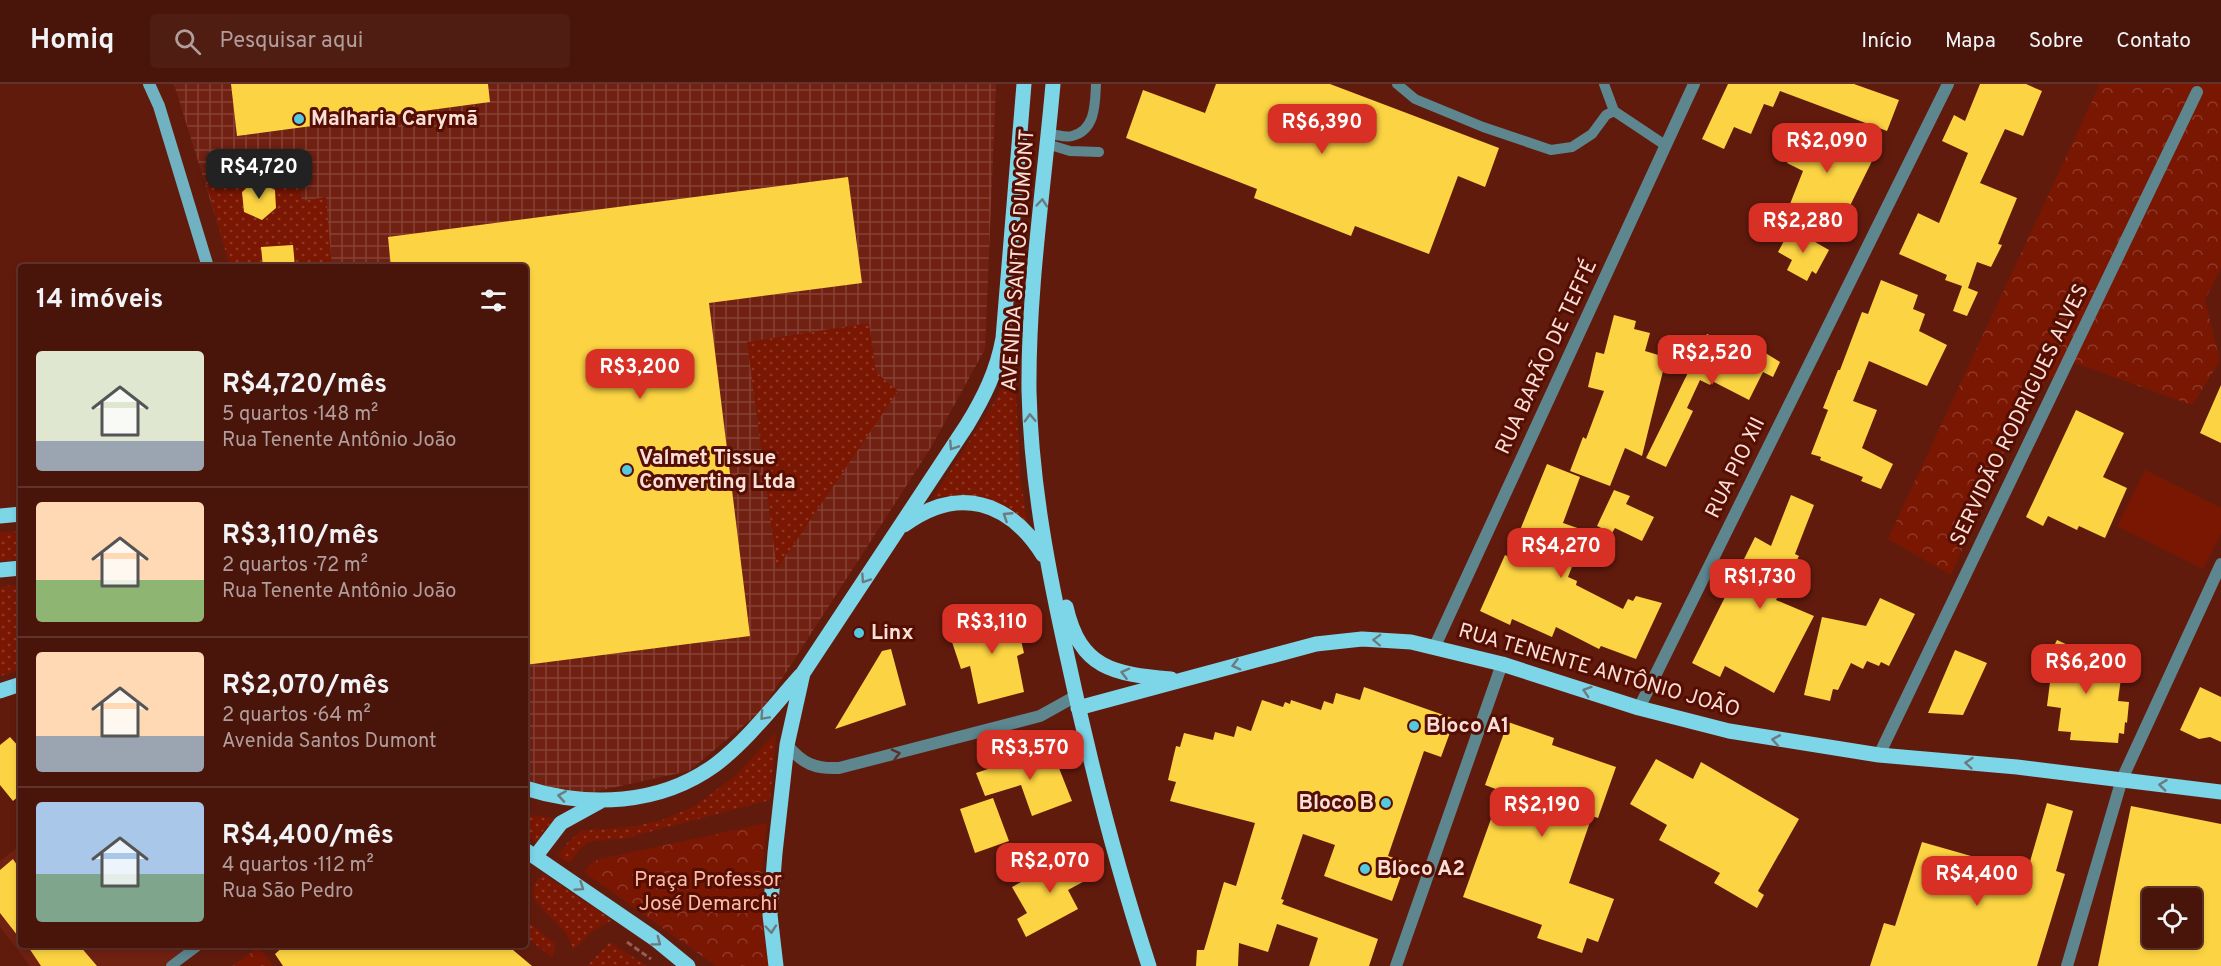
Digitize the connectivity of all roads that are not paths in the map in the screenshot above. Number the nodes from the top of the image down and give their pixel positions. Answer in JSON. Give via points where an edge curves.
{"nodes":[{"id":1,"x":149,"y":84,"type":"edge"},
{"id":2,"x":1024,"y":84,"type":"edge"},
{"id":3,"x":1053,"y":84,"type":"edge"},
{"id":4,"x":1096,"y":84,"type":"edge"},
{"id":5,"x":1396,"y":84,"type":"edge"},
{"id":6,"x":1604,"y":84,"type":"edge"},
{"id":7,"x":1694,"y":84,"type":"edge"},
{"id":8,"x":1948,"y":84,"type":"edge"},
{"id":9,"x":2197,"y":92,"type":"dead end"},
{"id":10,"x":1614,"y":111,"type":"junction"},
{"id":11,"x":1048,"y":139,"type":"junction"},
{"id":12,"x":1665,"y":145,"type":"junction"},
{"id":13,"x":1099,"y":152,"type":"dead end"},
{"id":14,"x":207,"y":264,"type":"edge"},
{"id":15,"x":1034,"y":477,"type":"junction"},
{"id":16,"x":18,"y":514,"type":"edge"},
{"id":17,"x":0,"y":516,"type":"edge"},
{"id":18,"x":897,"y":530,"type":"junction"},
{"id":19,"x":1046,"y":559,"type":"junction"},
{"id":20,"x":2221,"y":564,"type":"edge"},
{"id":21,"x":18,"y":568,"type":"edge"},
{"id":22,"x":0,"y":570,"type":"edge"},
{"id":23,"x":1435,"y":646,"type":"junction"},
{"id":24,"x":1502,"y":664,"type":"junction"},
{"id":25,"x":803,"y":673,"type":"junction"},
{"id":26,"x":1182,"y":680,"type":"junction"},
{"id":27,"x":18,"y":685,"type":"edge"},
{"id":28,"x":0,"y":691,"type":"edge"},
{"id":29,"x":1077,"y":702,"type":"junction"},
{"id":30,"x":1639,"y":708,"type":"junction"},
{"id":31,"x":787,"y":745,"type":"junction"},
{"id":32,"x":1879,"y":755,"type":"junction"},
{"id":33,"x":2122,"y":779,"type":"junction"},
{"id":34,"x":528,"y":789,"type":"edge"},
{"id":35,"x":2221,"y":792,"type":"edge"},
{"id":36,"x":601,"y":801,"type":"junction"},
{"id":37,"x":530,"y":853,"type":"edge"},
{"id":38,"x":195,"y":948,"type":"edge"},
{"id":39,"x":171,"y":966,"type":"edge"},
{"id":40,"x":688,"y":966,"type":"edge"},
{"id":41,"x":777,"y":966,"type":"edge"},
{"id":42,"x":1149,"y":966,"type":"edge"},
{"id":43,"x":1396,"y":966,"type":"edge"},
{"id":44,"x":2067,"y":966,"type":"edge"}],
"edges":[{"from":1,"to":14,"type":"street"},
{"from":2,"to":18,"type":"main road","name":"AVENIDA SANTOS DUMONT","one_way":true,"via":[[998,363],[990,385]]},
{"from":3,"to":11,"type":"main road","name":"AVENIDA SANTOS DUMONT"},
{"from":4,"to":11,"type":"lane","via":[[1095,111],[1086,128],[1072,136]]},
{"from":5,"to":10,"type":"lane","via":[[1415,99],[1483,128],[1551,150],[1572,147],[1592,134]]},
{"from":6,"to":10,"type":"lane"},
{"from":7,"to":12,"type":"street","name":"RUA BARÃO DE TEFFÉ"},
{"from":8,"to":30,"type":"street","name":"RUA PIO XII"},
{"from":9,"to":32,"type":"street","name":"SERVIDÃO RODRIGUES ALVES"},
{"from":10,"to":12,"type":"lane"},
{"from":11,"to":13,"type":"lane","via":[[1070,151]]},
{"from":15,"to":11,"type":"main road","name":"AVENIDA SANTOS DUMONT","one_way":true,"via":[[1029,357]]},
{"from":12,"to":23,"type":"street","name":"RUA BARÃO DE TEFFÉ"},
{"from":15,"to":19,"type":"main road","name":"AVENIDA SANTOS DUMONT"},
{"from":26,"to":15,"type":"main road","one_way":true,"via":[[1114,670],[1081,647],[1068,618],[1047,515]]},
{"from":16,"to":17,"type":"main road"},
{"from":19,"to":18,"type":"main road","one_way":true,"via":[[1013,519],[982,505],[948,504],[932,508]]},
{"from":18,"to":25,"type":"main road","name":"AVENIDA SANTOS DUMONT","one_way":true},
{"from":19,"to":29,"type":"main road","name":"AVENIDA SANTOS DUMONT"},
{"from":20,"to":33,"type":"street"},
{"from":21,"to":22,"type":"main road"},
{"from":23,"to":24,"type":"main road","name":"RUA TENENTE ANTÔNIO JOÃO"},
{"from":23,"to":26,"type":"main road","name":"RUA TENENTE ANTÔNIO JOÃO","one_way":true,"via":[[1340,640]]},
{"from":30,"to":24,"type":"main road","name":"RUA TENENTE ANTÔNIO JOÃO","one_way":true},
{"from":24,"to":43,"type":"street"},
{"from":25,"to":31,"type":"main road"},
{"from":25,"to":36,"type":"main road","one_way":true,"via":[[715,764],[667,789]]},
{"from":26,"to":29,"type":"main road","name":"RUA TENENTE ANTÔNIO JOÃO"},
{"from":27,"to":28,"type":"main road"},
{"from":31,"to":29,"type":"street","name":"RUA TENENTE ANTÔNIO JOÃO","one_way":true,"via":[[813,768],[839,768],[1040,716]]},
{"from":29,"to":42,"type":"main road","name":"AVENIDA SANTOS DUMONT","via":[[1115,853]]},
{"from":32,"to":30,"type":"main road","name":"RUA TENENTE ANTÔNIO JOÃO","one_way":true,"via":[[1729,731]]},
{"from":31,"to":41,"type":"main road","one_way":true,"via":[[770,915]]},
{"from":33,"to":32,"type":"main road","name":"RUA TENENTE ANTÔNIO JOÃO","one_way":true},
{"from":35,"to":33,"type":"main road","name":"RUA TENENTE ANTÔNIO JOÃO","one_way":true},
{"from":33,"to":44,"type":"street"},
{"from":36,"to":34,"type":"main road","one_way":true},
{"from":36,"to":37,"type":"main road","via":[[561,823]]},
{"from":37,"to":40,"type":"main road","one_way":true},
{"from":38,"to":39,"type":"lane"}]}
